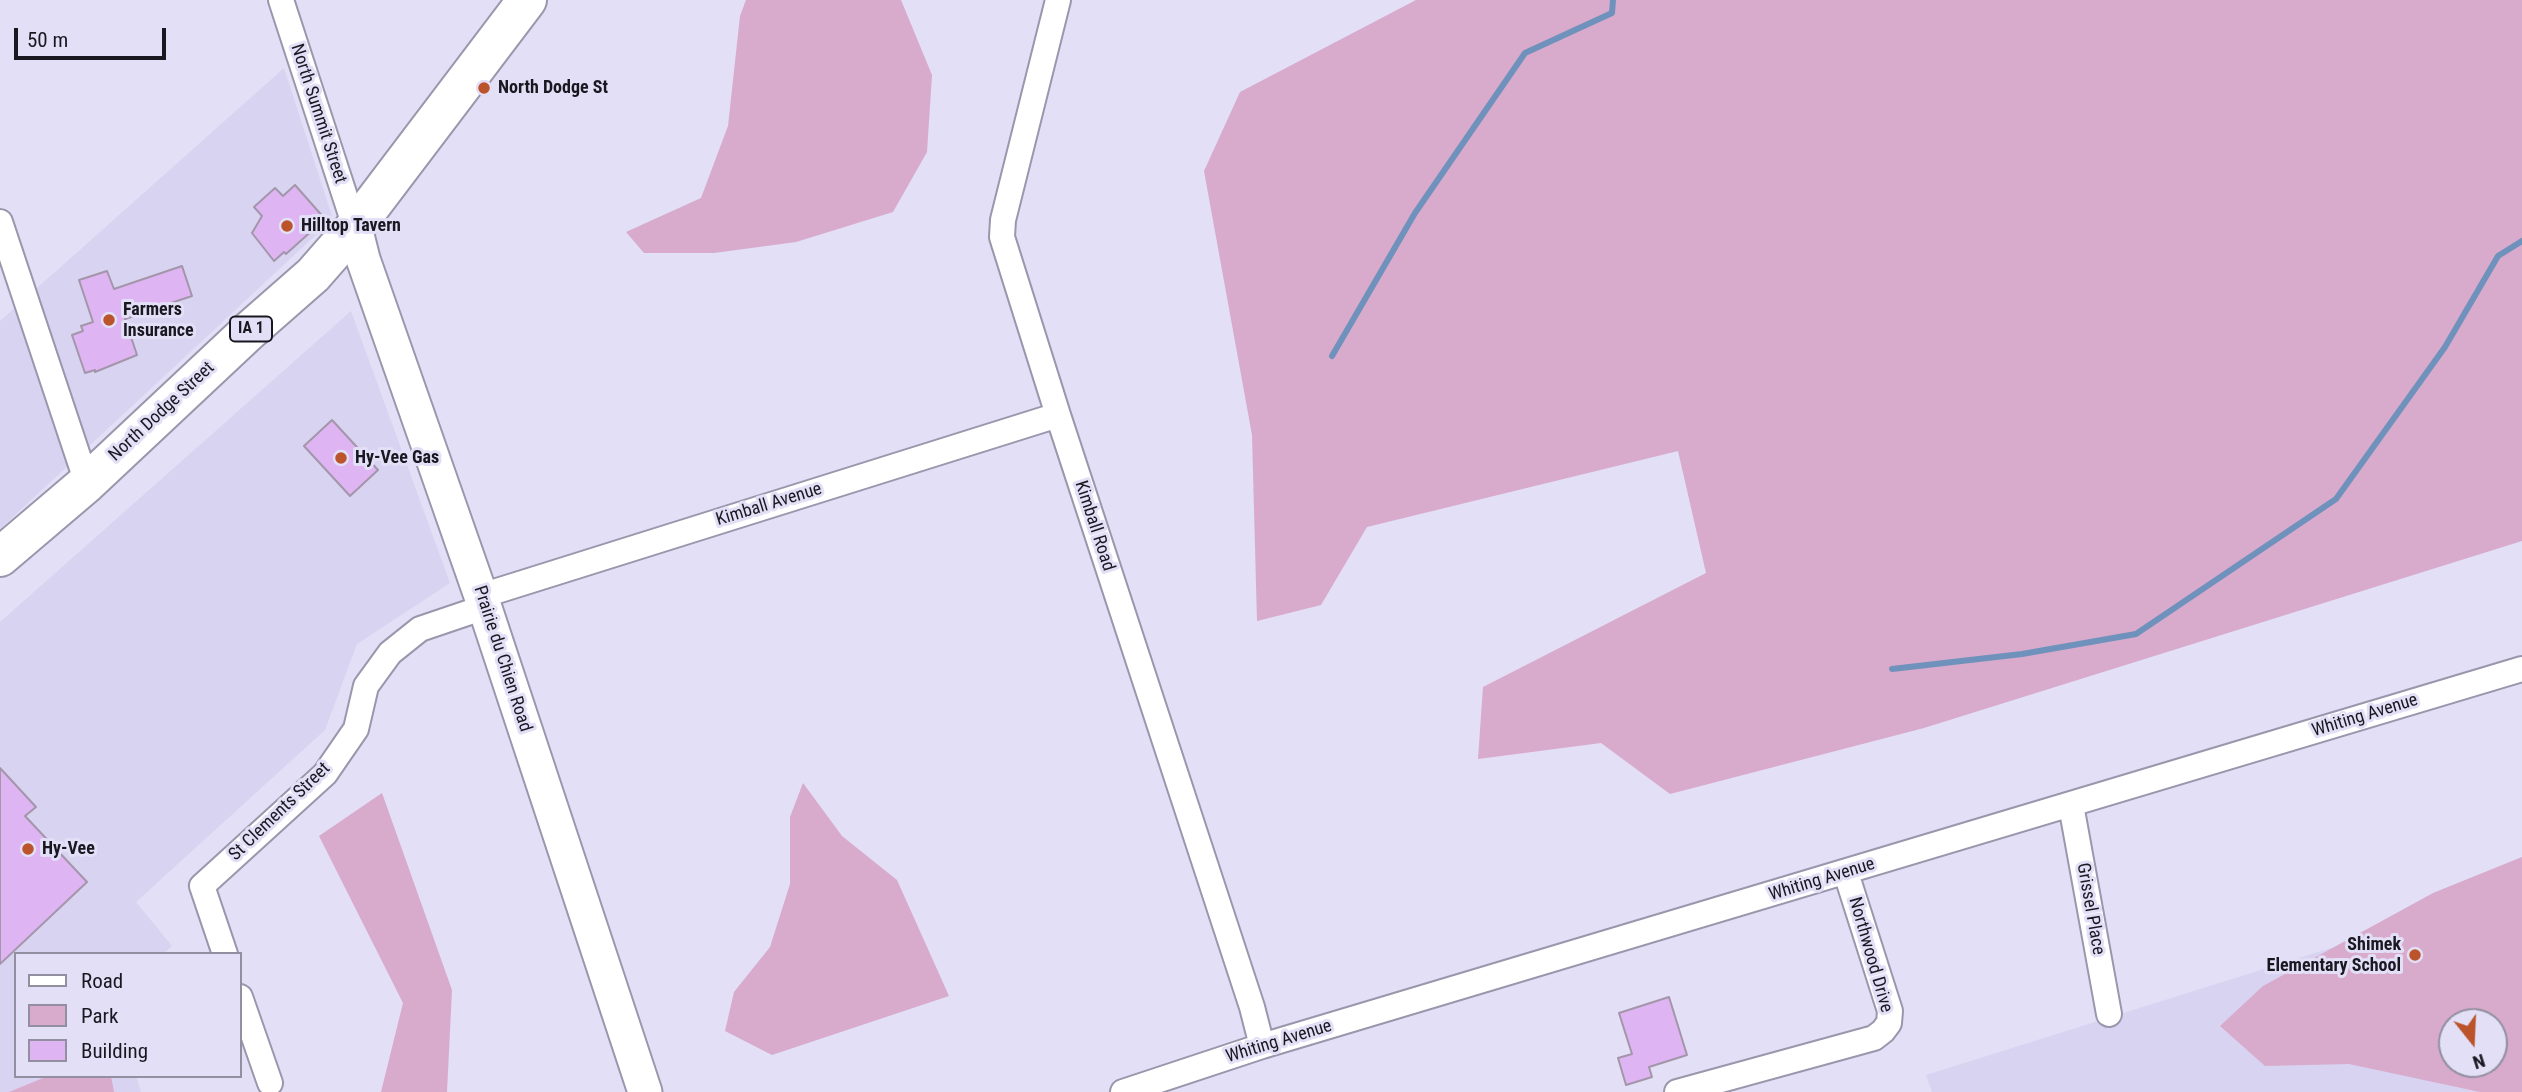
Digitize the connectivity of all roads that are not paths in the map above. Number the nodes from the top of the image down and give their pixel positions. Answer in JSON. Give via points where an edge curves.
{"nodes":[{"id":1,"x":281,"y":0,"type":"edge"},
{"id":2,"x":527,"y":0,"type":"edge"},
{"id":3,"x":1058,"y":0,"type":"edge"},
{"id":4,"x":0,"y":222,"type":"edge"},
{"id":5,"x":355,"y":227,"type":"junction"},
{"id":6,"x":1058,"y":415,"type":"junction"},
{"id":7,"x":87,"y":483,"type":"junction"},
{"id":8,"x":0,"y":556,"type":"edge"},
{"id":9,"x":483,"y":601,"type":"junction"},
{"id":10,"x":2522,"y":669,"type":"edge"},
{"id":11,"x":2071,"y":805,"type":"junction"},
{"id":12,"x":1846,"y":873,"type":"junction"},
{"id":13,"x":224,"y":952,"type":"edge"},
{"id":14,"x":242,"y":1003,"type":"edge"},
{"id":15,"x":2109,"y":1014,"type":"dead end"},
{"id":16,"x":1262,"y":1046,"type":"junction"},
{"id":17,"x":270,"y":1083,"type":"dead end"},
{"id":18,"x":645,"y":1092,"type":"edge"},
{"id":19,"x":1123,"y":1092,"type":"edge"},
{"id":20,"x":1677,"y":1092,"type":"edge"}],
"edges":[{"from":1,"to":5,"type":"street","name":"North Summit Street"},
{"from":2,"to":5,"type":"main road","name":"North Dodge Street","number":"IA 1"},
{"from":3,"to":6,"type":"street","name":"Kimball Road","via":[[1001,228]]},
{"from":4,"to":7,"type":"street"},
{"from":5,"to":7,"type":"main road","name":"North Dodge Street","number":"IA 1","via":[[313,275]]},
{"from":5,"to":9,"type":"street","name":"Prairie du Chien Road"},
{"from":6,"to":9,"type":"street","name":"Kimball Avenue"},
{"from":6,"to":16,"type":"street","name":"Kimball Road"},
{"from":7,"to":8,"type":"main road","name":"North Dodge Street","number":"IA 1"},
{"from":9,"to":13,"type":"street","name":"St Clements Street","via":[[420,629],[390,653],[366,686],[356,729],[325,774],[201,886]]},
{"from":9,"to":18,"type":"street","name":"Prairie du Chien Road"},
{"from":10,"to":11,"type":"street","name":"Whiting Avenue"},
{"from":11,"to":12,"type":"street","name":"Whiting Avenue"},
{"from":11,"to":15,"type":"street","name":"Grissel Place"},
{"from":12,"to":16,"type":"street","name":"Whiting Avenue"},
{"from":12,"to":20,"type":"street","name":"Northwood Drive","via":[[1890,1011],[1884,1031],[1874,1038]]},
{"from":14,"to":17,"type":"street"},
{"from":16,"to":19,"type":"street","name":"Whiting Avenue"}]}
